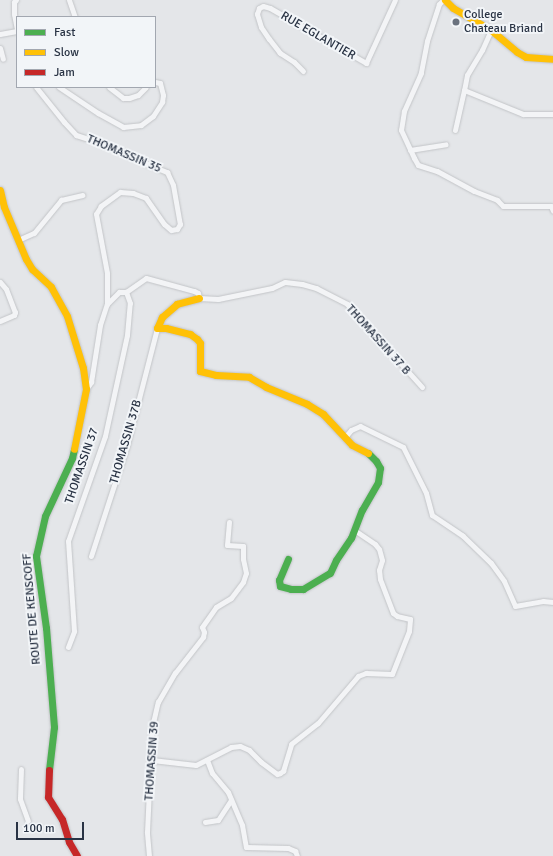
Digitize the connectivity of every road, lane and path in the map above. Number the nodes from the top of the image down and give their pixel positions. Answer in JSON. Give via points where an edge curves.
{"nodes":[{"id":1,"x":16,"y":0,"type":"edge"},
{"id":2,"x":69,"y":0,"type":"edge"},
{"id":3,"x":395,"y":0,"type":"edge"},
{"id":4,"x":444,"y":0,"type":"edge"},
{"id":5,"x":75,"y":16,"type":"edge"},
{"id":6,"x":16,"y":25,"type":"edge"},
{"id":7,"x":16,"y":30,"type":"edge"},
{"id":8,"x":491,"y":30,"type":"junction"},
{"id":9,"x":0,"y":34,"type":"edge"},
{"id":10,"x":0,"y":48,"type":"edge"},
{"id":11,"x":3,"y":59,"type":"dead end"},
{"id":12,"x":553,"y":59,"type":"edge"},
{"id":13,"x":302,"y":71,"type":"dead end"},
{"id":14,"x":156,"y":82,"type":"edge"},
{"id":15,"x":38,"y":88,"type":"edge"},
{"id":16,"x":60,"y":88,"type":"edge"},
{"id":17,"x":110,"y":88,"type":"edge"},
{"id":18,"x":145,"y":88,"type":"edge"},
{"id":19,"x":464,"y":90,"type":"junction"},
{"id":20,"x":553,"y":114,"type":"edge"},
{"id":21,"x":455,"y":130,"type":"dead end"},
{"id":22,"x":446,"y":144,"type":"dead end"},
{"id":23,"x":410,"y":150,"type":"junction"},
{"id":24,"x":0,"y":190,"type":"edge"},
{"id":25,"x":82,"y":195,"type":"dead end"},
{"id":26,"x":553,"y":211,"type":"edge"},
{"id":27,"x":18,"y":240,"type":"junction"},
{"id":28,"x":0,"y":282,"type":"edge"},
{"id":29,"x":126,"y":292,"type":"junction"},
{"id":30,"x":199,"y":298,"type":"junction"},
{"id":31,"x":107,"y":304,"type":"junction"},
{"id":32,"x":0,"y":321,"type":"edge"},
{"id":33,"x":157,"y":328,"type":"junction"},
{"id":34,"x":422,"y":387,"type":"dead end"},
{"id":35,"x":86,"y":389,"type":"junction"},
{"id":36,"x":345,"y":436,"type":"junction"},
{"id":37,"x":229,"y":522,"type":"dead end"},
{"id":38,"x":354,"y":530,"type":"junction"},
{"id":39,"x":91,"y":556,"type":"dead end"},
{"id":40,"x":288,"y":559,"type":"dead end"},
{"id":41,"x":553,"y":602,"type":"edge"},
{"id":42,"x":68,"y":648,"type":"dead end"},
{"id":43,"x":152,"y":760,"type":"junction"},
{"id":44,"x":207,"y":760,"type":"junction"},
{"id":45,"x":21,"y":770,"type":"dead end"},
{"id":46,"x":231,"y":800,"type":"junction"},
{"id":47,"x":28,"y":821,"type":"dead end"},
{"id":48,"x":205,"y":822,"type":"dead end"},
{"id":49,"x":77,"y":856,"type":"edge"},
{"id":50,"x":149,"y":856,"type":"edge"},
{"id":51,"x":297,"y":856,"type":"edge"}],
"edges":[{"from":1,"to":6,"type":"street"},
{"from":2,"to":5,"type":"street"},
{"from":3,"to":13,"type":"street","name":"RUE EGLANTIER","via":[[366,63],[270,8],[259,8],[257,14],[261,27],[269,39],[280,53]]},
{"from":4,"to":8,"type":"main road"},
{"from":4,"to":23,"type":"street","via":[[439,4],[427,41],[421,73],[404,112],[401,130]]},
{"from":7,"to":9,"type":"street"},
{"from":8,"to":12,"type":"main road","via":[[526,57]]},
{"from":8,"to":19,"type":"street","via":[[467,75]]},
{"from":10,"to":11,"type":"street"},
{"from":14,"to":16,"type":"street","via":[[160,83],[163,95],[162,102],[153,116],[141,125],[123,127]]},
{"from":15,"to":31,"type":"street","name":"THOMASSIN 35","via":[[76,135],[101,142],[168,172],[174,185],[180,224],[177,229],[171,230],[146,198],[133,193],[120,192],[101,206],[96,214],[107,273]]},
{"from":17,"to":18,"type":"street","via":[[123,98],[138,95]]},
{"from":19,"to":20,"type":"street","via":[[524,114]]},
{"from":19,"to":21,"type":"street"},
{"from":22,"to":23,"type":"street"},
{"from":23,"to":26,"type":"street","via":[[418,165],[497,200],[503,206],[551,206]]},
{"from":24,"to":27,"type":"main road","name":"ROUTE DE KENSCOFF"},
{"from":25,"to":27,"type":"street","via":[[61,200],[34,233]]},
{"from":27,"to":35,"type":"main road","name":"ROUTE DE KENSCOFF","via":[[32,269],[50,287],[67,316],[83,368]]},
{"from":28,"to":32,"type":"street","via":[[6,288],[15,312],[14,315]]},
{"from":29,"to":30,"type":"street","name":"THOMASSIN 37 B","via":[[146,278],[194,291],[198,293]]},
{"from":29,"to":31,"type":"street","name":"THOMASSIN 37 B","via":[[118,292]]},
{"from":29,"to":42,"type":"street","name":"THOMASSIN 37","via":[[130,303],[127,335],[104,436],[68,541],[74,631]]},
{"from":30,"to":33,"type":"main road","via":[[177,304],[162,317]]},
{"from":30,"to":34,"type":"street","name":"THOMASSIN 37 B","via":[[218,300],[272,288],[285,282],[316,288],[347,304]]},
{"from":31,"to":35,"type":"street","via":[[100,325],[91,382]]},
{"from":33,"to":36,"type":"main road","via":[[190,334],[197,339],[200,343],[200,371],[216,375],[249,377],[307,404],[323,414]]},
{"from":33,"to":39,"type":"street","name":"THOMASSIN 37B","via":[[127,445]]},
{"from":35,"to":49,"type":"main road","name":"ROUTE DE KENSCOFF","via":[[72,458],[45,516],[36,556],[46,628],[54,727],[48,797],[62,819],[69,842]]},
{"from":36,"to":38,"type":"main road","via":[[352,446],[369,454],[380,468],[378,482]]},
{"from":36,"to":41,"type":"street","via":[[360,426],[403,447],[426,493],[432,515],[463,536],[491,563],[504,581],[515,606]]},
{"from":37,"to":43,"type":"street","name":"THOMASSIN 39","via":[[227,545],[243,546],[246,573],[243,582],[231,598],[216,607],[202,627],[203,637],[175,673],[158,702],[152,727]]},
{"from":38,"to":40,"type":"main road","via":[[330,573],[303,589],[280,586],[279,580]]},
{"from":38,"to":44,"type":"street","via":[[379,549],[382,560],[380,579],[393,612],[397,616],[410,619],[409,631],[392,674],[366,673],[358,676],[318,723],[291,744],[282,772],[277,774],[250,750],[240,746],[231,747]]},
{"from":43,"to":44,"type":"street","via":[[196,765]]},
{"from":43,"to":50,"type":"street","name":"THOMASSIN 39","via":[[147,832]]},
{"from":44,"to":46,"type":"street"},
{"from":45,"to":47,"type":"street","via":[[20,799]]},
{"from":46,"to":48,"type":"street","via":[[218,820]]},
{"from":46,"to":51,"type":"street","via":[[242,825],[246,847],[288,848],[295,851]]}]}
